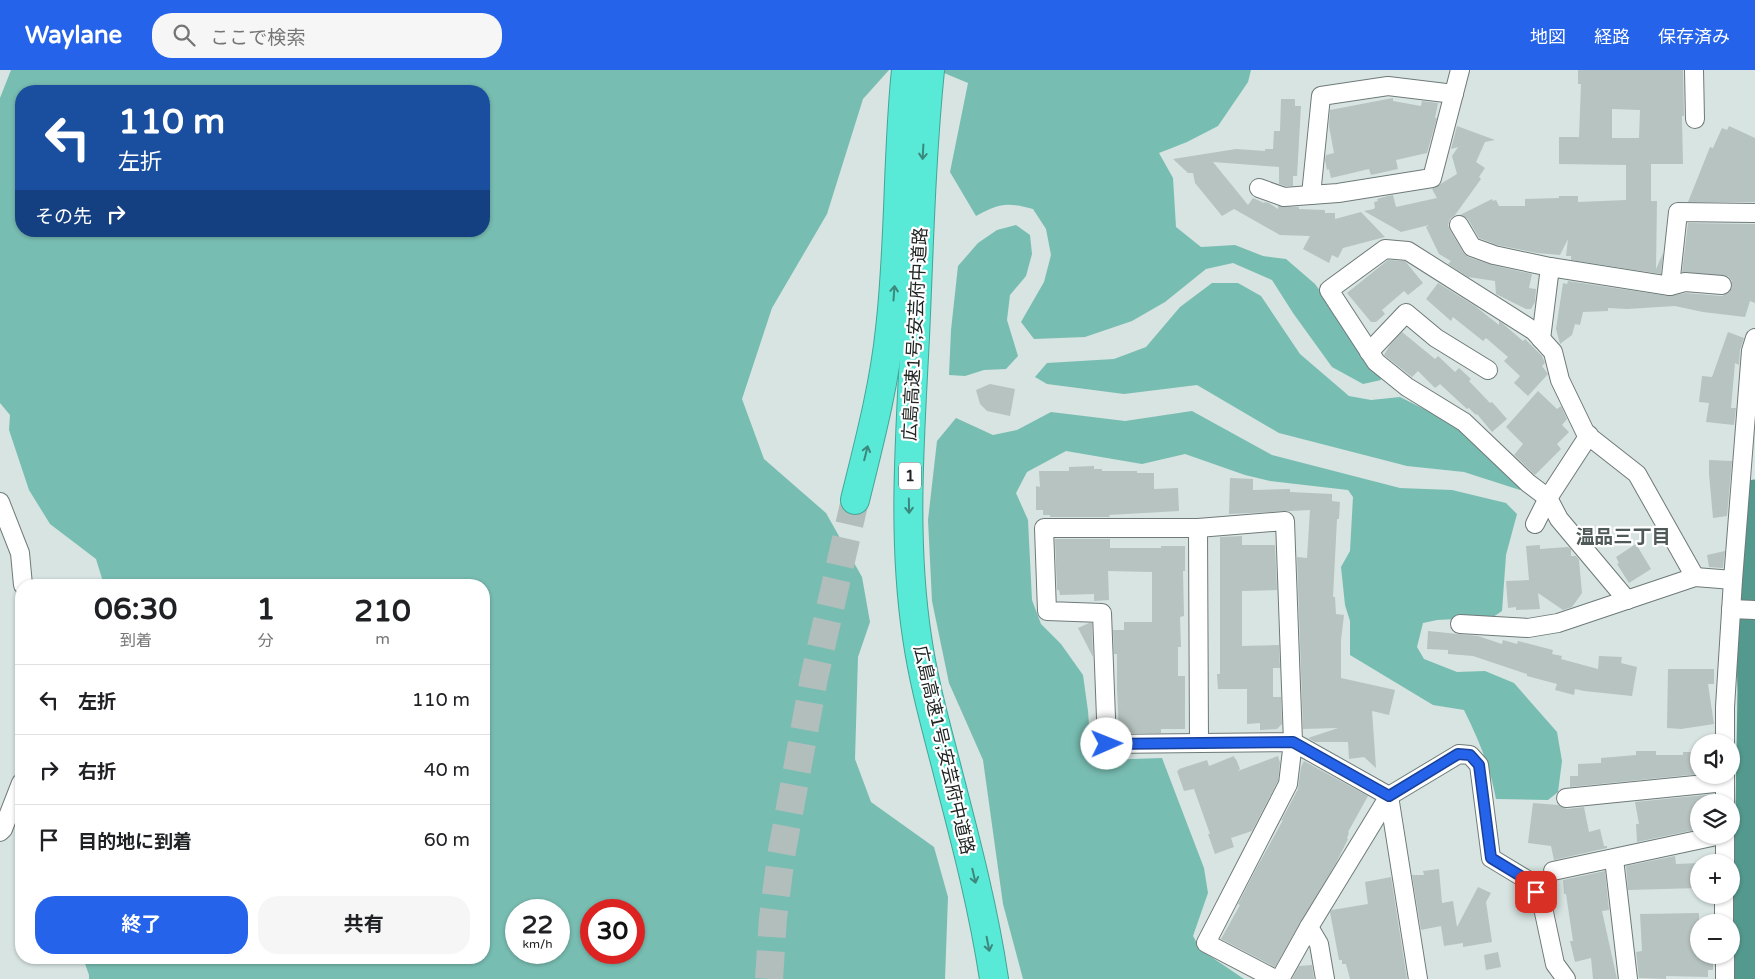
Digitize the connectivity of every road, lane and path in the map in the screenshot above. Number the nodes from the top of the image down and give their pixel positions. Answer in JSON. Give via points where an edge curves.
{"nodes":[{"id":1,"x":906,"y":70,"type":"edge"},
{"id":2,"x":930,"y":70,"type":"edge"},
{"id":3,"x":1460,"y":70,"type":"edge"},
{"id":4,"x":1694,"y":70,"type":"edge"},
{"id":5,"x":1454,"y":94,"type":"junction"},
{"id":6,"x":915,"y":103,"type":"junction"},
{"id":7,"x":1695,"y":119,"type":"dead end"},
{"id":8,"x":1259,"y":188,"type":"dead end"},
{"id":9,"x":1311,"y":195,"type":"junction"},
{"id":10,"x":1755,"y":214,"type":"edge"},
{"id":11,"x":1459,"y":225,"type":"dead end"},
{"id":12,"x":1550,"y":267,"type":"junction"},
{"id":13,"x":1722,"y":285,"type":"dead end"},
{"id":14,"x":1670,"y":286,"type":"junction"},
{"id":15,"x":1755,"y":338,"type":"edge"},
{"id":16,"x":1541,"y":339,"type":"junction"},
{"id":17,"x":1369,"y":352,"type":"junction"},
{"id":18,"x":1488,"y":370,"type":"dead end"},
{"id":19,"x":1589,"y":435,"type":"junction"},
{"id":20,"x":1548,"y":498,"type":"junction"},
{"id":21,"x":854,"y":500,"type":"tunnel mouth"},
{"id":22,"x":0,"y":502,"type":"edge"},
{"id":23,"x":1535,"y":524,"type":"dead end"},
{"id":24,"x":1198,"y":528,"type":"junction"},
{"id":25,"x":1695,"y":577,"type":"junction"},
{"id":26,"x":22,"y":579,"type":"edge"},
{"id":27,"x":1733,"y":580,"type":"junction"},
{"id":28,"x":1627,"y":600,"type":"junction"},
{"id":29,"x":1731,"y":609,"type":"junction"},
{"id":30,"x":1755,"y":610,"type":"edge"},
{"id":31,"x":1460,"y":624,"type":"dead end"},
{"id":32,"x":1725,"y":734,"type":"edge"},
{"id":33,"x":1293,"y":742,"type":"junction"},
{"id":34,"x":1199,"y":743,"type":"junction"},
{"id":35,"x":1690,"y":783,"type":"edge"},
{"id":36,"x":1389,"y":796,"type":"junction"},
{"id":37,"x":15,"y":798,"type":"edge"},
{"id":38,"x":1566,"y":798,"type":"dead end"},
{"id":39,"x":0,"y":832,"type":"edge"},
{"id":40,"x":1690,"y":842,"type":"edge"},
{"id":41,"x":1614,"y":859,"type":"junction"},
{"id":42,"x":1553,"y":871,"type":"dead end"},
{"id":43,"x":1309,"y":927,"type":"junction"},
{"id":44,"x":1725,"y":964,"type":"edge"},
{"id":45,"x":994,"y":979,"type":"edge"},
{"id":46,"x":1275,"y":979,"type":"edge"},
{"id":47,"x":1280,"y":979,"type":"edge"},
{"id":48,"x":1325,"y":979,"type":"edge"},
{"id":49,"x":1418,"y":979,"type":"edge"},
{"id":50,"x":1566,"y":979,"type":"edge"},
{"id":51,"x":1628,"y":979,"type":"edge"},
{"id":52,"x":1725,"y":979,"type":"edge"}],
"edges":[{"from":1,"to":6,"type":"highway","name":"広島高速1号;安芸府中道路","number":"1"},
{"from":2,"to":6,"type":"highway","name":"広島高速1号;安芸府中道路","number":"1"},
{"from":3,"to":5,"type":"street"},
{"from":4,"to":7,"type":"street"},
{"from":5,"to":9,"type":"street","via":[[1432,178],[1338,194]]},
{"from":5,"to":9,"type":"street","via":[[1388,86],[1321,96]]},
{"from":21,"to":6,"type":"highway","name":"広島高速1号;安芸府中道路","number":"1","one_way":true,"via":[[885,369]]},
{"from":6,"to":45,"type":"highway","name":"広島高速1号;安芸府中道路","number":"1","one_way":true,"via":[[910,434],[912,593],[924,676],[966,844]]},
{"from":8,"to":9,"type":"street","via":[[1284,197]]},
{"from":10,"to":14,"type":"street","via":[[1678,212]]},
{"from":11,"to":12,"type":"street","via":[[1472,247]]},
{"from":12,"to":14,"type":"street"},
{"from":12,"to":16,"type":"street"},
{"from":13,"to":14,"type":"street","via":[[1685,282]]},
{"from":15,"to":27,"type":"street","via":[[1751,351]]},
{"from":16,"to":17,"type":"street","via":[[1534,331],[1408,250],[1385,249],[1329,290]]},
{"from":16,"to":19,"type":"street","via":[[1554,352],[1560,380]]},
{"from":17,"to":18,"type":"street","via":[[1406,313],[1436,338]]},
{"from":17,"to":20,"type":"street","via":[[1376,362],[1407,387],[1464,422]]},
{"from":19,"to":20,"type":"street"},
{"from":19,"to":25,"type":"street","via":[[1637,474]]},
{"from":20,"to":23,"type":"street"},
{"from":20,"to":28,"type":"street","via":[[1559,519]]},
{"from":22,"to":26,"type":"street","via":[[20,553]]},
{"from":24,"to":33,"type":"street","via":[[1285,522]]},
{"from":24,"to":34,"type":"street"},
{"from":24,"to":34,"type":"street","via":[[1044,528],[1047,611],[1102,614],[1107,744]]},
{"from":25,"to":27,"type":"street"},
{"from":25,"to":28,"type":"street"},
{"from":27,"to":29,"type":"street"},
{"from":28,"to":31,"type":"street","via":[[1558,623],[1528,628]]},
{"from":29,"to":30,"type":"street"},
{"from":29,"to":32,"type":"street"},
{"from":33,"to":34,"type":"street"},
{"from":33,"to":36,"type":"street"},
{"from":33,"to":46,"type":"street","via":[[1288,784],[1206,944]]},
{"from":35,"to":38,"type":"street"},
{"from":36,"to":43,"type":"street"},
{"from":36,"to":49,"type":"street"},
{"from":36,"to":50,"type":"street","via":[[1458,754],[1470,755],[1479,765],[1491,858],[1529,881],[1542,903],[1555,964]]},
{"from":37,"to":39,"type":"street"},
{"from":40,"to":41,"type":"street"},
{"from":41,"to":42,"type":"street"},
{"from":41,"to":51,"type":"street"},
{"from":43,"to":47,"type":"street"},
{"from":43,"to":48,"type":"street","via":[[1319,944]]},
{"from":44,"to":52,"type":"street"}]}
